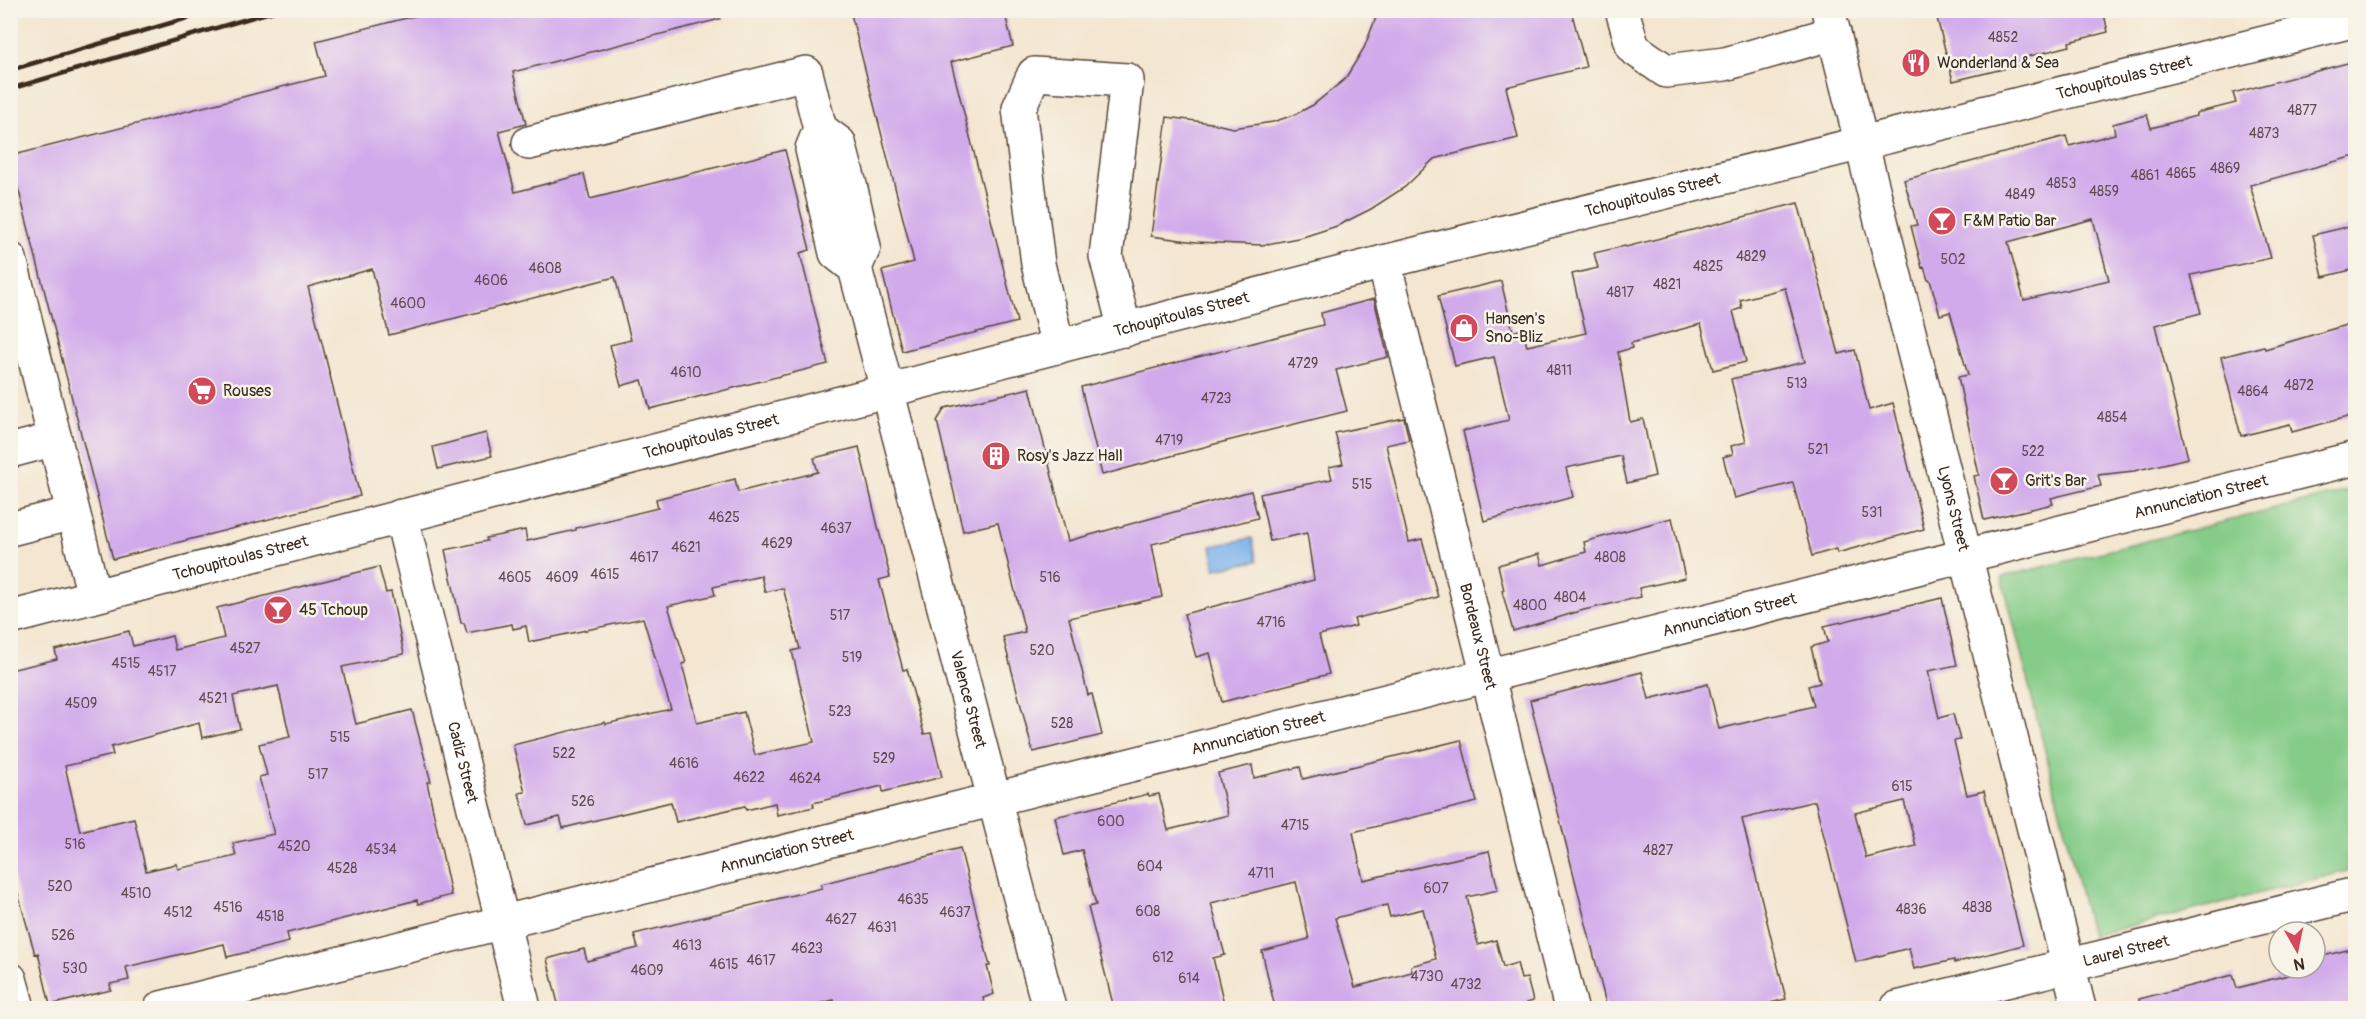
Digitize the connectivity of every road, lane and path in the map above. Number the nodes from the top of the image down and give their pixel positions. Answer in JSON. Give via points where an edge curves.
{"nodes":[{"id":1,"x":1622,"y":10,"type":"edge"},
{"id":2,"x":2355,"y":20,"type":"edge"},
{"id":3,"x":1831,"y":22,"type":"edge"},
{"id":4,"x":529,"y":143,"type":"dead end"},
{"id":5,"x":1862,"y":144,"type":"junction"},
{"id":6,"x":1384,"y":262,"type":"junction"},
{"id":7,"x":13,"y":280,"type":"edge"},
{"id":8,"x":1125,"y":330,"type":"junction"},
{"id":9,"x":1058,"y":347,"type":"junction"},
{"id":10,"x":23,"y":364,"type":"edge"},
{"id":11,"x":888,"y":392,"type":"junction"},
{"id":12,"x":55,"y":439,"type":"junction"},
{"id":13,"x":10,"y":451,"type":"edge"},
{"id":14,"x":2355,"y":458,"type":"edge"},
{"id":15,"x":73,"y":513,"type":"junction"},
{"id":16,"x":401,"y":516,"type":"junction"},
{"id":17,"x":10,"y":529,"type":"edge"},
{"id":18,"x":1965,"y":557,"type":"junction"},
{"id":19,"x":94,"y":596,"type":"junction"},
{"id":20,"x":10,"y":618,"type":"edge"},
{"id":21,"x":1486,"y":676,"type":"junction"},
{"id":22,"x":995,"y":798,"type":"junction"},
{"id":23,"x":2355,"y":894,"type":"edge"},
{"id":24,"x":503,"y":924,"type":"junction"},
{"id":25,"x":2068,"y":966,"type":"junction"},
{"id":26,"x":10,"y":979,"type":"edge"},
{"id":27,"x":18,"y":1008,"type":"edge"},
{"id":28,"x":161,"y":1008,"type":"edge"},
{"id":29,"x":524,"y":1008,"type":"edge"},
{"id":30,"x":1048,"y":1008,"type":"edge"},
{"id":31,"x":1571,"y":1008,"type":"edge"},
{"id":32,"x":1897,"y":1008,"type":"edge"},
{"id":33,"x":2079,"y":1008,"type":"edge"}],
"edges":[{"from":1,"to":3,"type":"street","via":[[1633,48],[1666,72],[1725,64]]},
{"from":2,"to":5,"type":"street","name":"Tchoupitoulas Street"},
{"from":3,"to":5,"type":"street","name":"Lyons Street"},
{"from":4,"to":11,"type":"street","name":"Valence Street","via":[[806,73],[820,129],[839,143],[848,178],[864,247],[855,268]]},
{"from":5,"to":6,"type":"street","name":"Tchoupitoulas Street"},
{"from":5,"to":18,"type":"street","name":"Lyons Street"},
{"from":6,"to":8,"type":"street","name":"Tchoupitoulas Street"},
{"from":6,"to":21,"type":"street","name":"Bordeaux Street"},
{"from":7,"to":10,"type":"street"},
{"from":8,"to":9,"type":"street","name":"Tchoupitoulas Street"},
{"from":8,"to":9,"type":"street","via":[[1107,256],[1127,80],[1034,74],[1019,108],[1038,264]]},
{"from":9,"to":11,"type":"street","name":"Tchoupitoulas Street"},
{"from":10,"to":12,"type":"street"},
{"from":11,"to":16,"type":"street","name":"Tchoupitoulas Street"},
{"from":11,"to":22,"type":"street","name":"Valence Street"},
{"from":12,"to":13,"type":"street"},
{"from":12,"to":15,"type":"street"},
{"from":14,"to":18,"type":"street","name":"Annunciation Street"},
{"from":15,"to":17,"type":"street"},
{"from":15,"to":19,"type":"street"},
{"from":16,"to":19,"type":"street","name":"Tchoupitoulas Street"},
{"from":16,"to":24,"type":"street","name":"Cadiz Street"},
{"from":18,"to":21,"type":"street","name":"Annunciation Street"},
{"from":18,"to":25,"type":"street","name":"Lyons Street"},
{"from":19,"to":20,"type":"street","name":"Tchoupitoulas Street"},
{"from":21,"to":22,"type":"street","name":"Annunciation Street"},
{"from":21,"to":31,"type":"street","name":"Bordeaux Street"},
{"from":22,"to":24,"type":"street","name":"Annunciation Street"},
{"from":22,"to":30,"type":"street","name":"Valence Street"},
{"from":23,"to":25,"type":"street","name":"Laurel Street"},
{"from":24,"to":28,"type":"street","name":"Annunciation Street"},
{"from":24,"to":29,"type":"street","name":"Cadiz Street"},
{"from":25,"to":32,"type":"street","name":"Laurel Street"},
{"from":25,"to":33,"type":"street","name":"Lyons Street"},
{"from":26,"to":27,"type":"street"}]}
